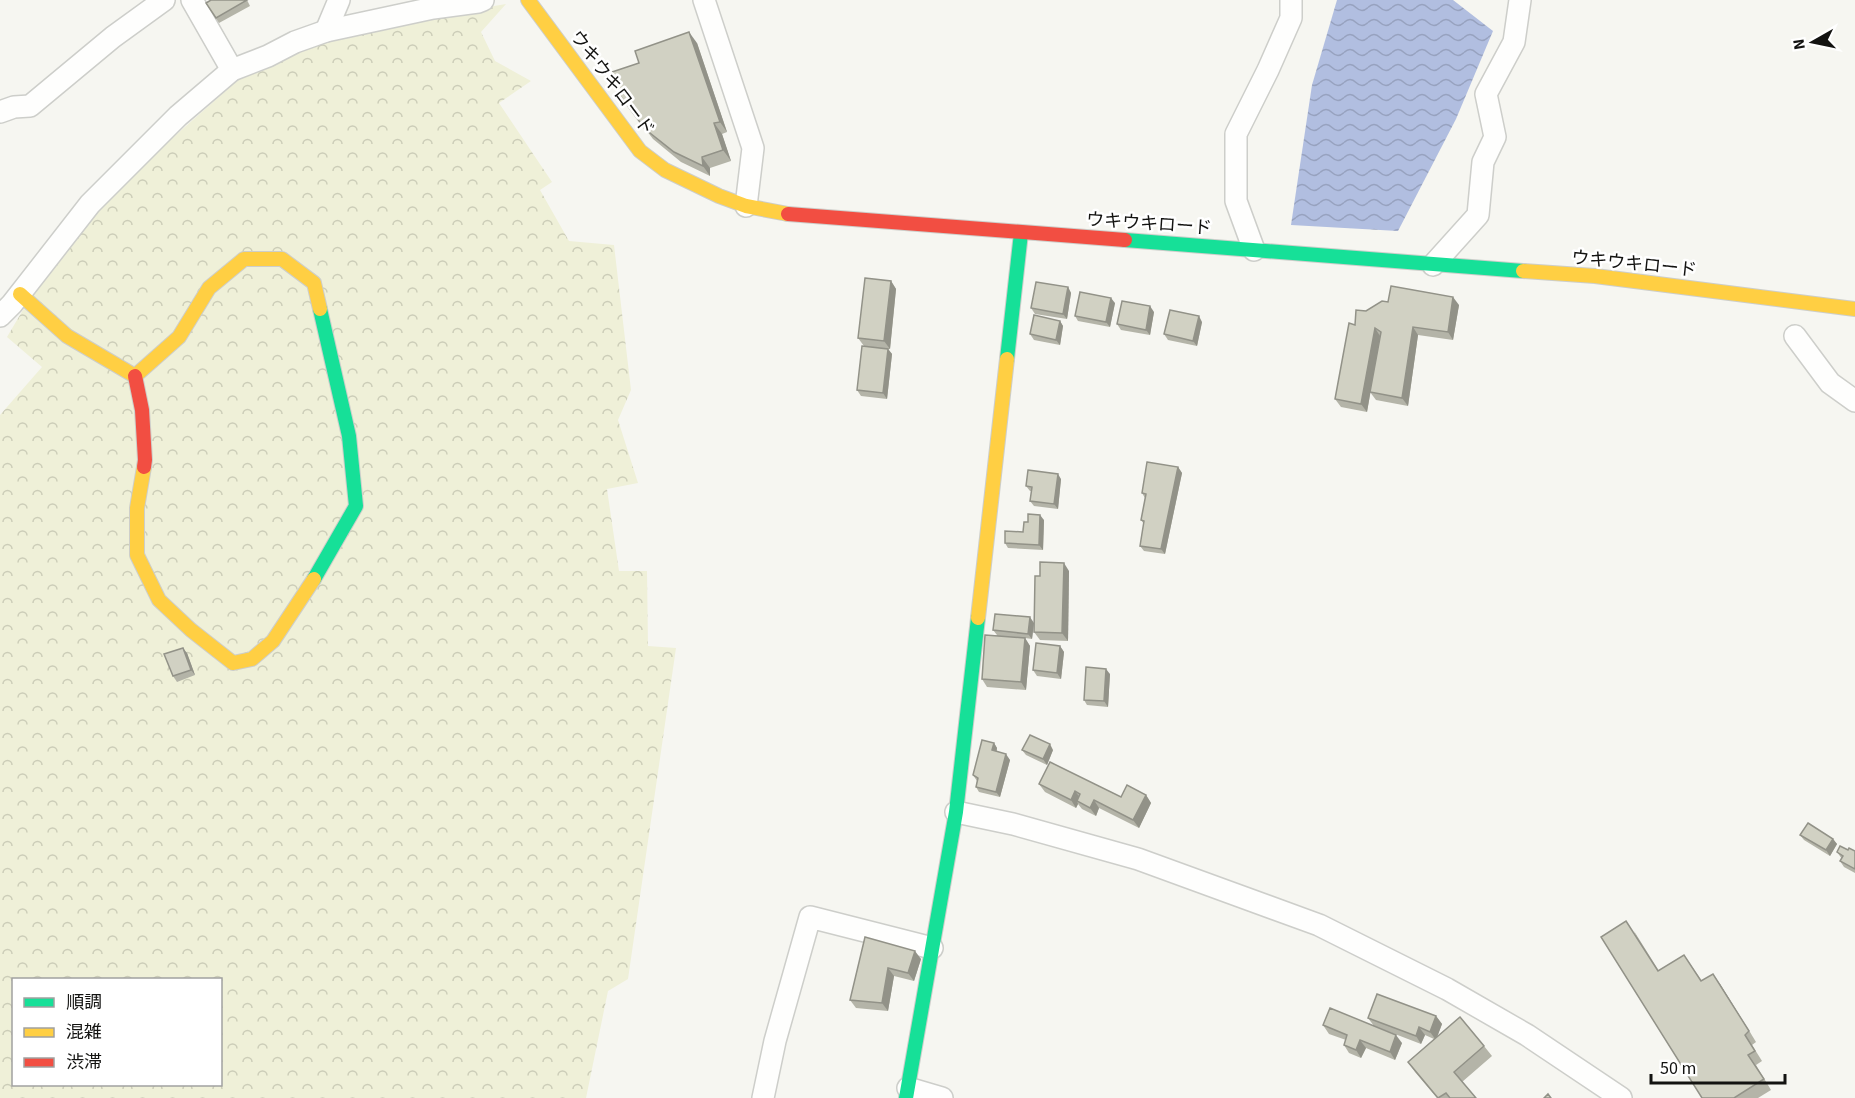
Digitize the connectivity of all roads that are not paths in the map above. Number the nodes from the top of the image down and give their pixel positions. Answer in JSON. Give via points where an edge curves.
{"nodes":[{"id":1,"x":164,"y":0,"type":"edge"},
{"id":2,"x":192,"y":0,"type":"edge"},
{"id":3,"x":339,"y":0,"type":"edge"},
{"id":4,"x":483,"y":0,"type":"edge"},
{"id":5,"x":528,"y":0,"type":"edge"},
{"id":6,"x":704,"y":0,"type":"edge"},
{"id":7,"x":1291,"y":0,"type":"edge"},
{"id":8,"x":1520,"y":0,"type":"edge"},
{"id":9,"x":326,"y":31,"type":"junction"},
{"id":10,"x":232,"y":70,"type":"junction"},
{"id":11,"x":0,"y":112,"type":"edge"},
{"id":12,"x":746,"y":206,"type":"junction"},
{"id":13,"x":1021,"y":233,"type":"junction"},
{"id":14,"x":1254,"y":250,"type":"junction"},
{"id":15,"x":1433,"y":265,"type":"junction"},
{"id":16,"x":8,"y":301,"type":"edge"},
{"id":17,"x":1855,"y":309,"type":"edge"},
{"id":18,"x":1795,"y":336,"type":"dead end"},
{"id":19,"x":135,"y":376,"type":"junction"},
{"id":20,"x":1855,"y":401,"type":"edge"},
{"id":21,"x":956,"y":812,"type":"junction"},
{"id":22,"x":932,"y":948,"type":"junction"},
{"id":23,"x":907,"y":1093,"type":"edge"},
{"id":24,"x":763,"y":1098,"type":"edge"},
{"id":25,"x":942,"y":1098,"type":"edge"},
{"id":26,"x":1621,"y":1098,"type":"edge"}],
"edges":[{"from":1,"to":11,"type":"street","via":[[30,106]]},
{"from":2,"to":10,"type":"street"},
{"from":3,"to":9,"type":"street"},
{"from":4,"to":9,"type":"street"},
{"from":5,"to":12,"type":"street","name":"ウキウキロード","via":[[640,151],[665,170]]},
{"from":6,"to":12,"type":"street","via":[[753,148]]},
{"from":7,"to":14,"type":"street","via":[[1291,18],[1236,134],[1236,201]]},
{"from":8,"to":15,"type":"street","via":[[1514,42],[1486,94],[1495,137],[1483,162],[1478,215]]},
{"from":9,"to":10,"type":"street"},
{"from":10,"to":16,"type":"street","via":[[178,116],[90,204]]},
{"from":12,"to":13,"type":"street","name":"ウキウキロード","via":[[795,215]]},
{"from":13,"to":14,"type":"street","name":"ウキウキロード"},
{"from":13,"to":21,"type":"street"},
{"from":14,"to":15,"type":"street","name":"ウキウキロード"},
{"from":15,"to":17,"type":"street","name":"ウキウキロード","via":[[1595,276]]},
{"from":16,"to":19,"type":"street"},
{"from":18,"to":20,"type":"street","via":[[1830,383]]},
{"from":19,"to":19,"type":"street","via":[[179,337],[209,288],[244,259],[282,259],[314,283],[349,436],[356,506],[273,641],[252,659],[233,663],[191,630],[159,600],[137,555],[137,508],[145,460]]},
{"from":21,"to":22,"type":"street"},
{"from":21,"to":26,"type":"street","via":[[1138,859],[1319,925],[1447,989],[1527,1035]]},
{"from":22,"to":23,"type":"street"},
{"from":22,"to":24,"type":"street","via":[[810,917]]},
{"from":23,"to":25,"type":"street"}]}
